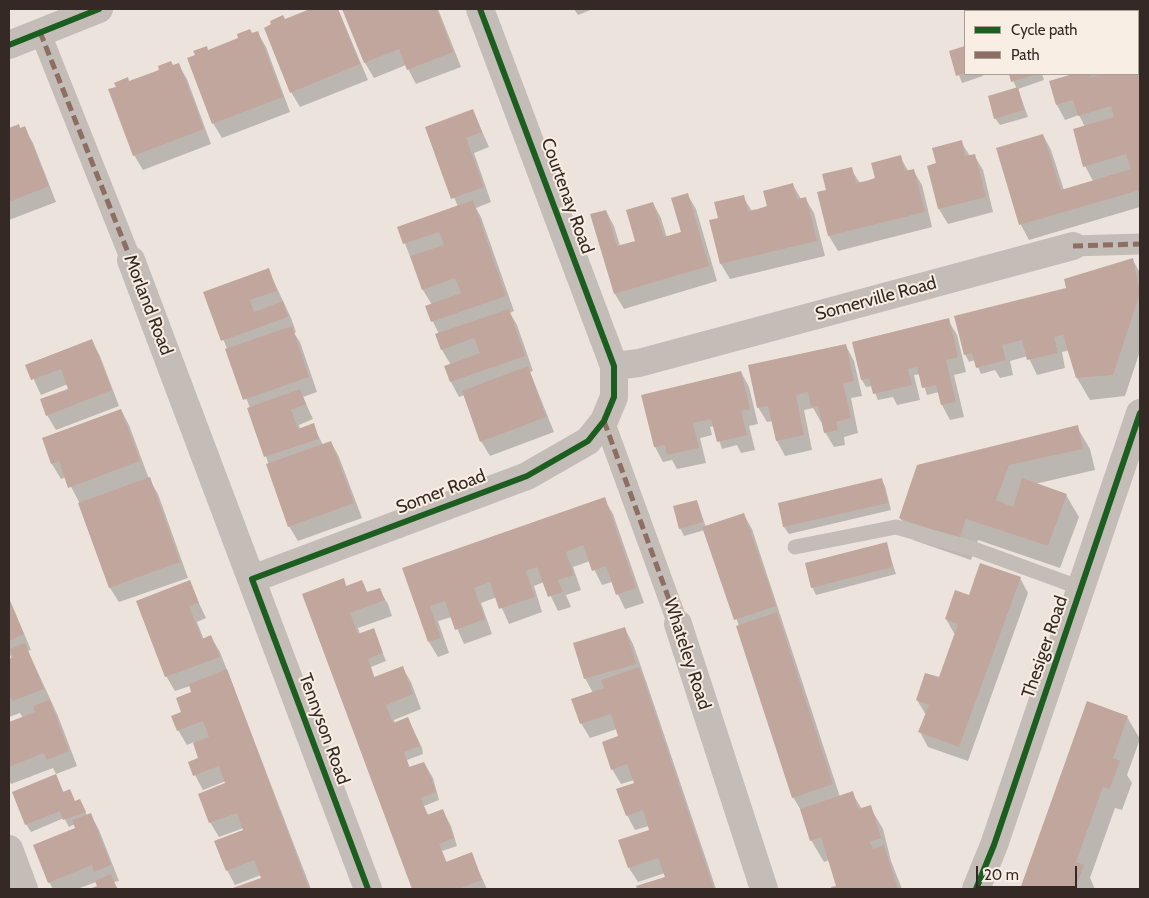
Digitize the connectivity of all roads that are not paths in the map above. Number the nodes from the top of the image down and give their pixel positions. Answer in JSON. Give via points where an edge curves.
{"nodes":[{"id":1,"x":99,"y":9,"type":"edge"},
{"id":2,"x":480,"y":9,"type":"edge"},
{"id":3,"x":40,"y":32,"type":"junction"},
{"id":4,"x":9,"y":45,"type":"edge"},
{"id":5,"x":1140,"y":244,"type":"edge"},
{"id":6,"x":1073,"y":246,"type":"joint"},
{"id":7,"x":132,"y":260,"type":"joint"},
{"id":8,"x":614,"y":366,"type":"junction"},
{"id":9,"x":609,"y":409,"type":"junction"},
{"id":10,"x":1140,"y":413,"type":"edge"},
{"id":11,"x":795,"y":547,"type":"dead end"},
{"id":12,"x":252,"y":580,"type":"junction"},
{"id":13,"x":1080,"y":588,"type":"junction"},
{"id":14,"x":678,"y":624,"type":"joint"},
{"id":15,"x":9,"y":849,"type":"edge"},
{"id":16,"x":24,"y":889,"type":"edge"},
{"id":17,"x":368,"y":889,"type":"edge"},
{"id":18,"x":764,"y":889,"type":"edge"},
{"id":19,"x":976,"y":889,"type":"edge"}],
"edges":[{"from":1,"to":3,"type":"street"},
{"from":2,"to":8,"type":"street","name":"Courtenay Road"},
{"from":3,"to":4,"type":"street"},
{"from":3,"to":7,"type":"street","name":"Morland Road"},
{"from":5,"to":6,"type":"street","name":"Somerville Road"},
{"from":6,"to":8,"type":"street","name":"Somerville Road","via":[[639,364]]},
{"from":7,"to":12,"type":"street","name":"Morland Road"},
{"from":8,"to":9,"type":"street","name":"Courtenay Road"},
{"from":9,"to":12,"type":"street","name":"Somer Road","via":[[588,441],[527,476]]},
{"from":9,"to":14,"type":"street","name":"Whateley Road"},
{"from":10,"to":13,"type":"street","name":"Thesiger Road"},
{"from":11,"to":13,"type":"lane","via":[[896,527],[974,548]]},
{"from":12,"to":17,"type":"street","name":"Tennyson Road"},
{"from":13,"to":19,"type":"street","name":"Thesiger Road","via":[[994,845]]},
{"from":14,"to":18,"type":"street","name":"Whateley Road"},
{"from":15,"to":16,"type":"street"}]}
